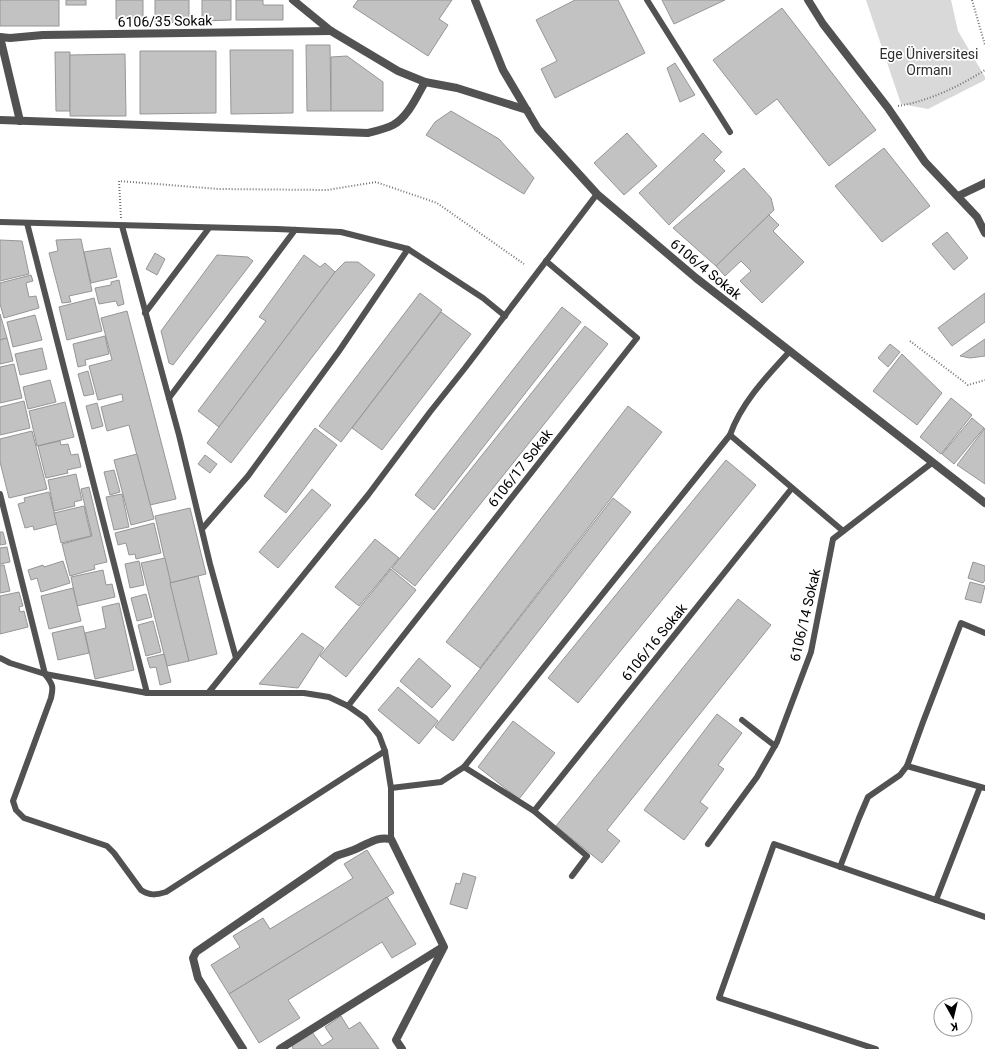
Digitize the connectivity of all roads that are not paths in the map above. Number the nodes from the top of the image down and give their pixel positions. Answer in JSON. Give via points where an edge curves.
{"nodes":[{"id":1,"x":293,"y":0,"type":"edge"},
{"id":2,"x":475,"y":0,"type":"edge"},
{"id":3,"x":647,"y":0,"type":"edge"},
{"id":4,"x":808,"y":0,"type":"edge"},
{"id":5,"x":331,"y":31,"type":"junction"},
{"id":6,"x":0,"y":37,"type":"edge"},
{"id":7,"x":425,"y":82,"type":"junction"},
{"id":8,"x":527,"y":110,"type":"junction"},
{"id":9,"x":0,"y":120,"type":"edge"},
{"id":10,"x":20,"y":121,"type":"junction"},
{"id":11,"x":730,"y":132,"type":"dead end"},
{"id":12,"x":985,"y":183,"type":"edge"},
{"id":13,"x":597,"y":194,"type":"junction"},
{"id":14,"x":958,"y":196,"type":"junction"},
{"id":15,"x":0,"y":222,"type":"edge"},
{"id":16,"x":27,"y":223,"type":"junction"},
{"id":17,"x":122,"y":226,"type":"junction"},
{"id":18,"x":209,"y":228,"type":"junction"},
{"id":19,"x":295,"y":230,"type":"junction"},
{"id":20,"x":985,"y":233,"type":"edge"},
{"id":21,"x":408,"y":249,"type":"junction"},
{"id":22,"x":546,"y":261,"type":"junction"},
{"id":23,"x":145,"y":312,"type":"junction"},
{"id":24,"x":505,"y":316,"type":"junction"},
{"id":25,"x":790,"y":351,"type":"junction"},
{"id":26,"x":169,"y":398,"type":"junction"},
{"id":27,"x":730,"y":435,"type":"junction"},
{"id":28,"x":933,"y":462,"type":"junction"},
{"id":29,"x":792,"y":488,"type":"junction"},
{"id":30,"x":0,"y":494,"type":"edge"},
{"id":31,"x":985,"y":502,"type":"edge"},
{"id":32,"x":202,"y":529,"type":"junction"},
{"id":33,"x":843,"y":531,"type":"junction"},
{"id":34,"x":985,"y":634,"type":"edge"},
{"id":35,"x":0,"y":658,"type":"edge"},
{"id":36,"x":236,"y":658,"type":"junction"},
{"id":37,"x":45,"y":674,"type":"junction"},
{"id":38,"x":209,"y":692,"type":"junction"},
{"id":39,"x":147,"y":693,"type":"junction"},
{"id":40,"x":348,"y":706,"type":"junction"},
{"id":41,"x":742,"y":720,"type":"dead end"},
{"id":42,"x":775,"y":746,"type":"junction"},
{"id":43,"x":385,"y":751,"type":"junction"},
{"id":44,"x":907,"y":766,"type":"junction"},
{"id":45,"x":464,"y":767,"type":"junction"},
{"id":46,"x":391,"y":788,"type":"junction"},
{"id":47,"x":983,"y":788,"type":"edge"},
{"id":48,"x":534,"y":811,"type":"junction"},
{"id":49,"x":391,"y":839,"type":"junction"},
{"id":50,"x":708,"y":844,"type":"dead end"},
{"id":51,"x":840,"y":867,"type":"junction"},
{"id":52,"x":572,"y":876,"type":"dead end"},
{"id":53,"x":936,"y":900,"type":"junction"},
{"id":54,"x":985,"y":917,"type":"edge"},
{"id":55,"x":444,"y":947,"type":"junction"},
{"id":56,"x":396,"y":1040,"type":"junction"},
{"id":57,"x":243,"y":1049,"type":"edge"},
{"id":58,"x":280,"y":1049,"type":"edge"},
{"id":59,"x":393,"y":1049,"type":"edge"},
{"id":60,"x":402,"y":1049,"type":"edge"},
{"id":61,"x":876,"y":1049,"type":"edge"}],
"edges":[{"from":1,"to":5,"type":"street"},
{"from":2,"to":8,"type":"street","name":"6106/4 Sokak","via":[[503,70]]},
{"from":3,"to":11,"type":"lane"},
{"from":4,"to":14,"type":"street","via":[[925,162]]},
{"from":5,"to":6,"type":"street","name":"6106/35 Sokak"},
{"from":5,"to":7,"type":"street","via":[[398,71]]},
{"from":6,"to":10,"type":"street"},
{"from":7,"to":8,"type":"street","via":[[457,88]]},
{"from":7,"to":10,"type":"street","via":[[409,110],[394,125],[368,133]]},
{"from":8,"to":13,"type":"street","name":"6106/4 Sokak","via":[[538,129]]},
{"from":9,"to":10,"type":"street"},
{"from":12,"to":14,"type":"street"},
{"from":13,"to":22,"type":"lane"},
{"from":13,"to":25,"type":"street","name":"6106/4 Sokak","via":[[696,278]]},
{"from":14,"to":20,"type":"street","via":[[977,217]]},
{"from":15,"to":16,"type":"lane"},
{"from":16,"to":17,"type":"lane"},
{"from":16,"to":39,"type":"lane"},
{"from":17,"to":18,"type":"lane"},
{"from":17,"to":23,"type":"lane"},
{"from":18,"to":19,"type":"lane"},
{"from":18,"to":23,"type":"lane"},
{"from":19,"to":21,"type":"lane","via":[[341,232]]},
{"from":19,"to":26,"type":"lane"},
{"from":21,"to":24,"type":"lane","via":[[483,298]]},
{"from":21,"to":32,"type":"lane","via":[[339,351],[248,476]]},
{"from":22,"to":24,"type":"lane"},
{"from":22,"to":40,"type":"lane","name":"6106/17 Sokak","via":[[637,338]]},
{"from":23,"to":26,"type":"lane"},
{"from":24,"to":36,"type":"lane","via":[[368,495]]},
{"from":25,"to":27,"type":"lane","via":[[756,390],[734,422]]},
{"from":25,"to":28,"type":"street","name":"6106/4 Sokak"},
{"from":26,"to":32,"type":"lane"},
{"from":27,"to":29,"type":"lane"},
{"from":27,"to":45,"type":"lane"},
{"from":28,"to":31,"type":"street","name":"6106/4 Sokak"},
{"from":28,"to":33,"type":"lane","name":"6106/14 Sokak"},
{"from":29,"to":33,"type":"lane"},
{"from":29,"to":48,"type":"lane","name":"6106/16 Sokak"},
{"from":30,"to":37,"type":"lane"},
{"from":32,"to":36,"type":"lane"},
{"from":33,"to":42,"type":"lane","name":"6106/14 Sokak","via":[[833,539],[812,652]]},
{"from":34,"to":44,"type":"lane","via":[[961,623]]},
{"from":35,"to":37,"type":"lane"},
{"from":36,"to":38,"type":"lane"},
{"from":37,"to":39,"type":"lane"},
{"from":37,"to":43,"type":"lane","via":[[53,688],[51,698],[13,801],[16,810],[29,821],[106,846],[141,890],[151,895],[166,892]]},
{"from":38,"to":39,"type":"lane"},
{"from":38,"to":40,"type":"lane","via":[[304,693],[330,697]]},
{"from":40,"to":43,"type":"lane","via":[[366,718],[379,735]]},
{"from":41,"to":42,"type":"lane"},
{"from":42,"to":50,"type":"lane","name":"6106/14 Sokak","via":[[757,777]]},
{"from":43,"to":46,"type":"lane"},
{"from":44,"to":47,"type":"lane"},
{"from":44,"to":51,"type":"lane","via":[[900,775],[868,797]]},
{"from":45,"to":46,"type":"lane","via":[[441,782]]},
{"from":45,"to":48,"type":"lane"},
{"from":46,"to":49,"type":"lane"},
{"from":47,"to":53,"type":"lane"},
{"from":48,"to":52,"type":"lane","via":[[587,856]]},
{"from":49,"to":55,"type":"street"},
{"from":49,"to":57,"type":"street","via":[[375,839],[336,856],[196,952],[193,958],[198,978]]},
{"from":51,"to":53,"type":"lane"},
{"from":51,"to":61,"type":"lane","via":[[774,844],[719,998]]},
{"from":53,"to":54,"type":"lane"},
{"from":55,"to":56,"type":"street"},
{"from":55,"to":58,"type":"street"},
{"from":56,"to":59,"type":"street"},
{"from":56,"to":60,"type":"street"}]}
